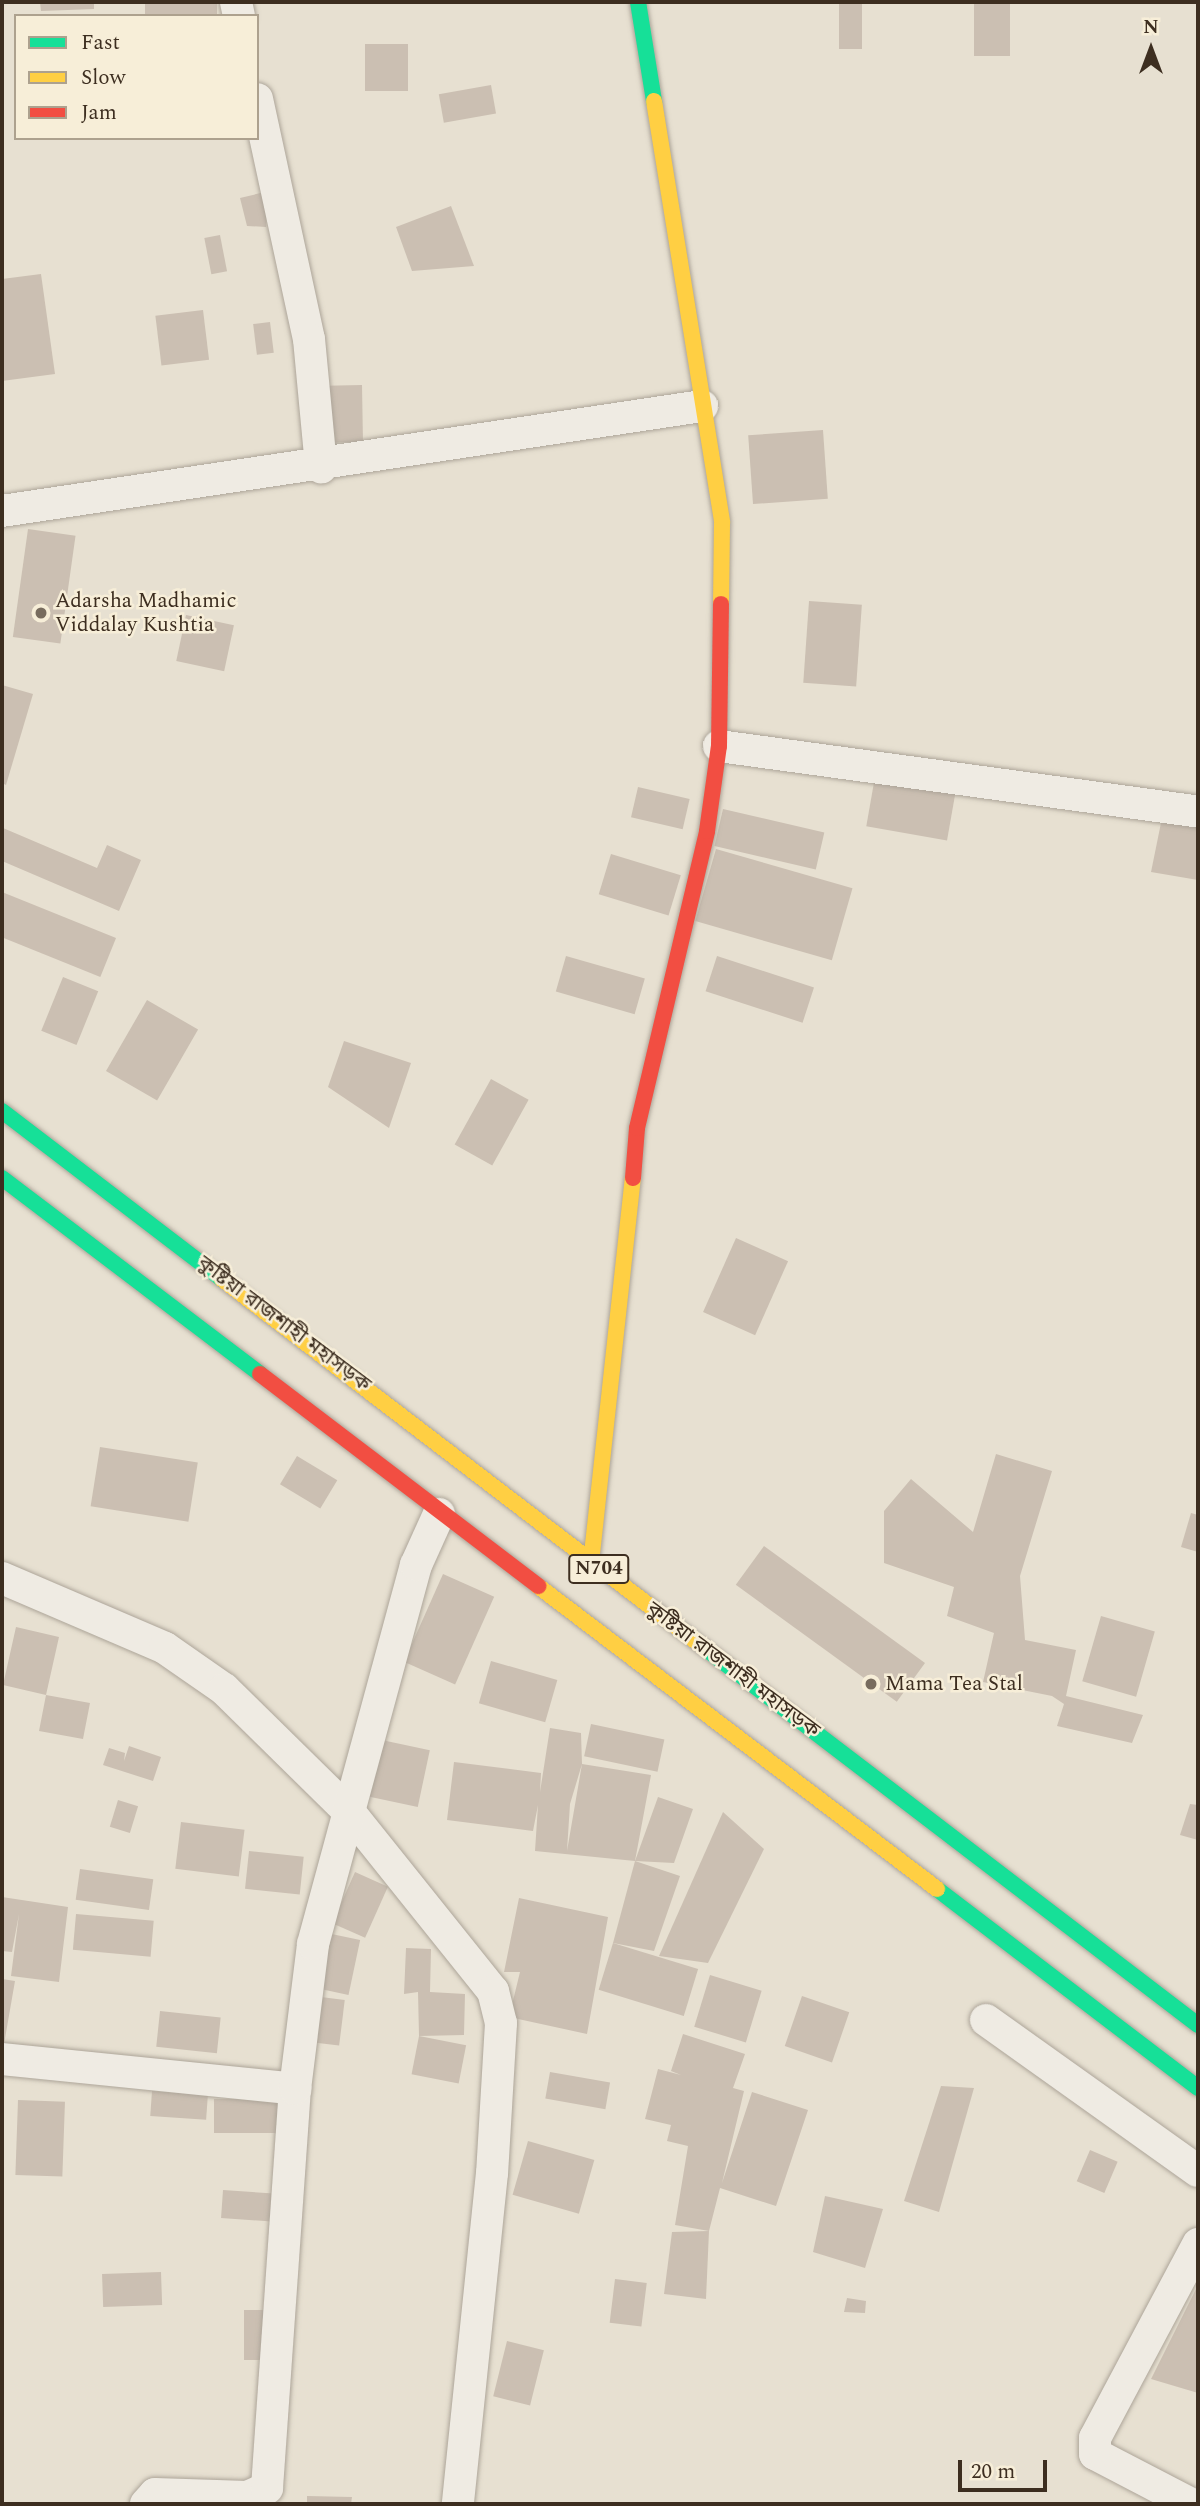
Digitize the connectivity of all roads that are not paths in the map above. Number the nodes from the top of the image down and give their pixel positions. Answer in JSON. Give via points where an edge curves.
{"nodes":[{"id":1,"x":638,"y":2,"type":"edge"},
{"id":2,"x":259,"y":108,"type":"edge"},
{"id":3,"x":702,"y":406,"type":"junction"},
{"id":4,"x":321,"y":467,"type":"junction"},
{"id":5,"x":2,"y":512,"type":"edge"},
{"id":6,"x":719,"y":746,"type":"junction"},
{"id":7,"x":1198,"y":812,"type":"edge"},
{"id":8,"x":2,"y":1111,"type":"edge"},
{"id":9,"x":2,"y":1178,"type":"edge"},
{"id":10,"x":329,"y":1358,"type":"junction"},
{"id":11,"x":301,"y":1387,"type":"junction"},
{"id":12,"x":439,"y":1514,"type":"junction"},
{"id":13,"x":591,"y":1563,"type":"junction"},
{"id":14,"x":2,"y":1578,"type":"edge"},
{"id":15,"x":874,"y":1777,"type":"junction"},
{"id":16,"x":849,"y":1804,"type":"junction"},
{"id":17,"x":351,"y":1814,"type":"junction"},
{"id":18,"x":986,"y":2020,"type":"dead end"},
{"id":19,"x":1198,"y":2025,"type":"edge"},
{"id":20,"x":2,"y":2059,"type":"edge"},
{"id":21,"x":1198,"y":2088,"type":"edge"},
{"id":22,"x":295,"y":2089,"type":"junction"},
{"id":23,"x":1198,"y":2171,"type":"edge"},
{"id":24,"x":1198,"y":2244,"type":"edge"},
{"id":25,"x":146,"y":2504,"type":"edge"},
{"id":26,"x":458,"y":2504,"type":"edge"},
{"id":27,"x":1191,"y":2504,"type":"edge"}],
"edges":[{"from":1,"to":3,"type":"main road"},
{"from":2,"to":4,"type":"street","via":[[309,339]]},
{"from":3,"to":4,"type":"street"},
{"from":3,"to":6,"type":"main road","via":[[722,523]]},
{"from":4,"to":5,"type":"street"},
{"from":6,"to":7,"type":"street"},
{"from":6,"to":13,"type":"main road","via":[[707,831],[637,1128],[627,1267]]},
{"from":8,"to":10,"type":"main road","name":"কুষ্টিয়া রাজশাহী মহাসড়ক","number":"N704"},
{"from":9,"to":11,"type":"main road","number":"N704"},
{"from":10,"to":11,"type":"main road"},
{"from":10,"to":13,"type":"main road","name":"কুষ্টিয়া রাজশাহী মহাসড়ক","number":"N704"},
{"from":11,"to":12,"type":"main road","number":"N704"},
{"from":12,"to":16,"type":"main road","number":"N704"},
{"from":12,"to":17,"type":"street","via":[[416,1566]]},
{"from":13,"to":15,"type":"main road","name":"কুষ্টিয়া রাজশাহী মহাসড়ক","number":"N704"},
{"from":14,"to":17,"type":"street","via":[[165,1648],[224,1689]]},
{"from":15,"to":16,"type":"main road"},
{"from":15,"to":19,"type":"main road","name":"কুষ্টিয়া রাজশাহী মহাসড়ক","number":"N704"},
{"from":16,"to":21,"type":"main road","number":"N704"},
{"from":17,"to":22,"type":"street","via":[[313,1944]]},
{"from":17,"to":26,"type":"street","via":[[493,1991],[501,2022],[492,2173]]},
{"from":18,"to":23,"type":"street"},
{"from":20,"to":22,"type":"street"},
{"from":22,"to":25,"type":"street","via":[[267,2488],[247,2497],[155,2494]]},
{"from":24,"to":27,"type":"street","via":[[1096,2438],[1096,2454]]}]}
